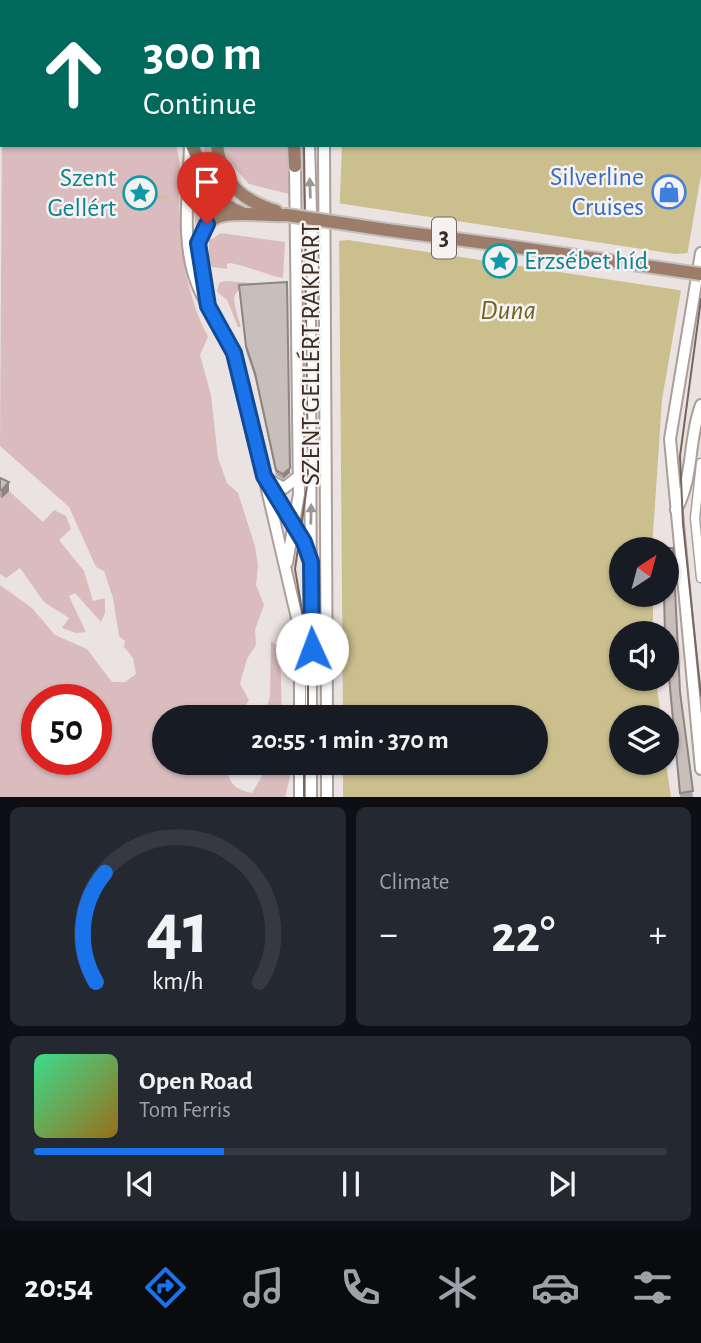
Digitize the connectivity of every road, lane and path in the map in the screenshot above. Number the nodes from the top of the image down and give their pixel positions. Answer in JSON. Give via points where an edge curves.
{"nodes":[{"id":1,"x":191,"y":147,"type":"edge"},
{"id":2,"x":192,"y":147,"type":"edge"},
{"id":3,"x":217,"y":147,"type":"edge"},
{"id":4,"x":294,"y":147,"type":"edge"},
{"id":5,"x":309,"y":147,"type":"edge"},
{"id":6,"x":324,"y":147,"type":"edge"},
{"id":7,"x":295,"y":166,"type":"joint"},
{"id":8,"x":245,"y":214,"type":"junction"},
{"id":9,"x":287,"y":215,"type":"junction"},
{"id":10,"x":701,"y":253,"type":"edge"},
{"id":11,"x":701,"y":274,"type":"edge"},
{"id":12,"x":208,"y":306,"type":"junction"},
{"id":13,"x":701,"y":405,"type":"edge"},
{"id":14,"x":701,"y":463,"type":"edge"},
{"id":15,"x":264,"y":476,"type":"junction"},
{"id":16,"x":298,"y":477,"type":"junction"},
{"id":17,"x":675,"y":513,"type":"junction"},
{"id":18,"x":293,"y":527,"type":"junction"},
{"id":19,"x":311,"y":562,"type":"junction"},
{"id":20,"x":286,"y":569,"type":"junction"},
{"id":21,"x":701,"y":578,"type":"edge"},
{"id":22,"x":300,"y":705,"type":"edge"},
{"id":23,"x":311,"y":705,"type":"edge"},
{"id":24,"x":327,"y":705,"type":"edge"},
{"id":25,"x":701,"y":769,"type":"edge"},
{"id":26,"x":300,"y":775,"type":"edge"},
{"id":27,"x":311,"y":775,"type":"edge"},
{"id":28,"x":327,"y":775,"type":"edge"},
{"id":29,"x":300,"y":797,"type":"edge"},
{"id":30,"x":311,"y":797,"type":"edge"},
{"id":31,"x":327,"y":797,"type":"edge"}],
"edges":[{"from":1,"to":12,"type":"main road","name":"SZENT GELLÉRT RAKPART","via":[[186,208],[189,248],[195,281]]},
{"from":2,"to":8,"type":"main road","via":[[213,191]]},
{"from":3,"to":9,"type":"main road","number":"3","via":[[224,176],[236,191],[252,203]]},
{"from":4,"to":7,"type":"main road"},
{"from":19,"to":5,"type":"main road","name":"SZENT GELLÉRT RAKPART","one_way":true},
{"from":6,"to":24,"type":"main road"},
{"from":7,"to":16,"type":"main road","name":"SZENT GELLÉRT RAKPART"},
{"from":8,"to":9,"type":"main road","number":"3"},
{"from":8,"to":12,"type":"main road","via":[[215,219],[199,238]]},
{"from":9,"to":11,"type":"main road","number":"3","bridge":true},
{"from":10,"to":17,"type":"main road","via":[[670,439]]},
{"from":12,"to":15,"type":"main road","name":"SZENT GELLÉRT RAKPART","via":[[234,353]]},
{"from":13,"to":17,"type":"main road","via":[[693,427],[687,479]]},
{"from":14,"to":21,"type":"street","via":[[695,518]]},
{"from":15,"to":16,"type":"main road","via":[[284,488]]},
{"from":15,"to":18,"type":"main road","name":"SZENT GELLÉRT RAKPART"},
{"from":15,"to":20,"type":"main road","name":"SZENT GELLÉRT RAKPART"},
{"from":16,"to":18,"type":"main road","name":"SZENT GELLÉRT RAKPART"},
{"from":17,"to":25,"type":"main road"},
{"from":18,"to":19,"type":"main road","name":"SZENT GELLÉRT RAKPART"},
{"from":18,"to":20,"type":"main road","name":"SZENT GELLÉRT RAKPART"},
{"from":19,"to":23,"type":"main road","name":"SZENT GELLÉRT RAKPART"},
{"from":20,"to":22,"type":"main road","name":"SZENT GELLÉRT RAKPART","via":[[300,631]]},
{"from":26,"to":29,"type":"main road"},
{"from":27,"to":30,"type":"main road"},
{"from":28,"to":31,"type":"main road"}]}
